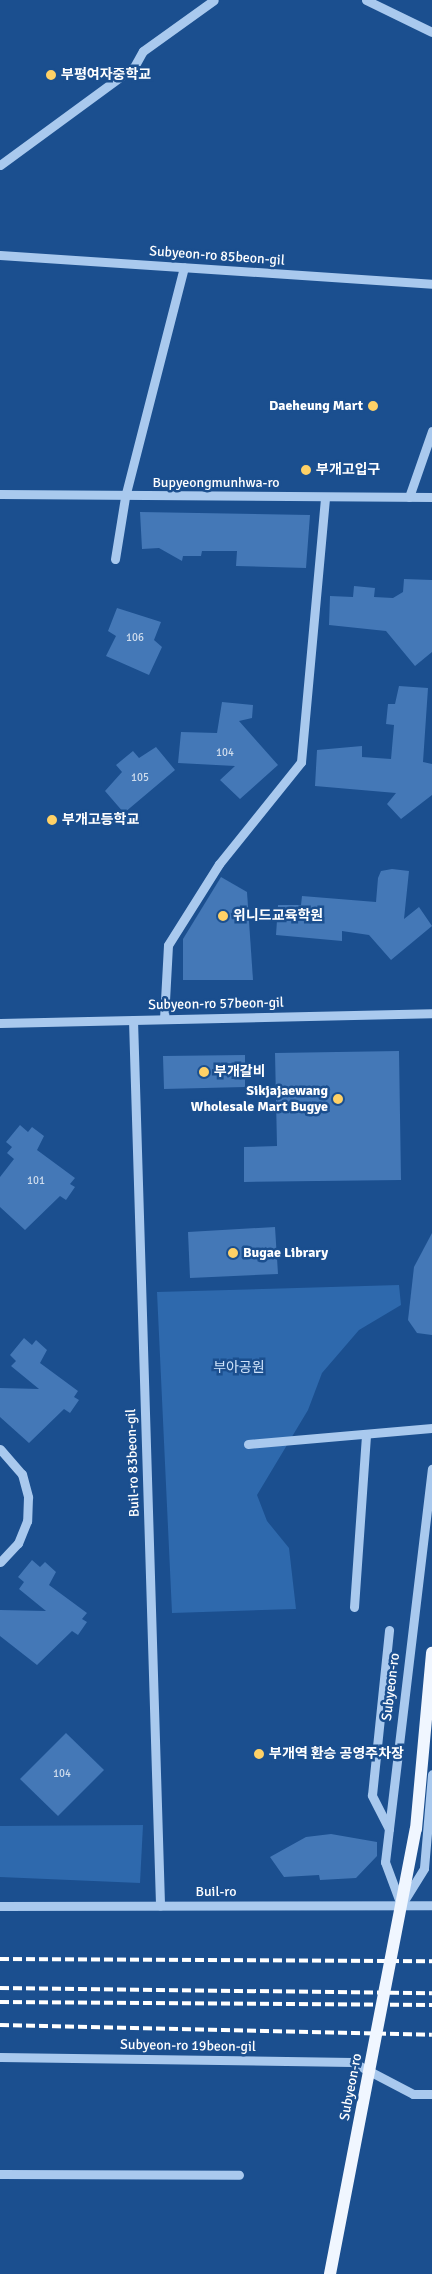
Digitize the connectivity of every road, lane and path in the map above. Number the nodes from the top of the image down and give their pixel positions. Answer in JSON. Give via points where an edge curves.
{"nodes":[{"id":1,"x":214,"y":0,"type":"edge"},
{"id":2,"x":366,"y":0,"type":"edge"},
{"id":3,"x":432,"y":32,"type":"edge"},
{"id":4,"x":0,"y":165,"type":"edge"},
{"id":5,"x":0,"y":255,"type":"edge"},
{"id":6,"x":184,"y":267,"type":"junction"},
{"id":7,"x":432,"y":284,"type":"edge"},
{"id":8,"x":432,"y":431,"type":"edge"},
{"id":9,"x":0,"y":494,"type":"edge"},
{"id":10,"x":125,"y":497,"type":"junction"},
{"id":11,"x":325,"y":497,"type":"junction"},
{"id":12,"x":408,"y":497,"type":"junction"},
{"id":13,"x":432,"y":497,"type":"edge"},
{"id":14,"x":115,"y":559,"type":"dead end"},
{"id":15,"x":432,"y":1013,"type":"edge"},
{"id":16,"x":164,"y":1019,"type":"junction"},
{"id":17,"x":133,"y":1020,"type":"junction"},
{"id":18,"x":0,"y":1022,"type":"edge"},
{"id":19,"x":432,"y":1428,"type":"edge"},
{"id":20,"x":366,"y":1434,"type":"junction"},
{"id":21,"x":248,"y":1444,"type":"dead end"},
{"id":22,"x":0,"y":1449,"type":"edge"},
{"id":23,"x":432,"y":1469,"type":"edge"},
{"id":24,"x":0,"y":1562,"type":"edge"},
{"id":25,"x":354,"y":1608,"type":"dead end"},
{"id":26,"x":390,"y":1630,"type":"dead end"},
{"id":27,"x":432,"y":1653,"type":"edge"},
{"id":28,"x":432,"y":1774,"type":"edge"},
{"id":29,"x":389,"y":1830,"type":"junction"},
{"id":30,"x":401,"y":1905,"type":"junction"},
{"id":31,"x":432,"y":1905,"type":"edge"},
{"id":32,"x":0,"y":1906,"type":"edge"},
{"id":33,"x":160,"y":1906,"type":"junction"},
{"id":34,"x":0,"y":2057,"type":"edge"},
{"id":35,"x":432,"y":2094,"type":"edge"},
{"id":36,"x":0,"y":2174,"type":"edge"},
{"id":37,"x":239,"y":2175,"type":"dead end"},
{"id":38,"x":330,"y":2274,"type":"edge"}],
"edges":[{"from":1,"to":4,"type":"street","via":[[143,51],[134,67]]},
{"from":2,"to":3,"type":"street"},
{"from":5,"to":6,"type":"street","name":"Subyeon-ro 85beon-gil"},
{"from":6,"to":7,"type":"street","name":"Subyeon-ro 85beon-gil"},
{"from":6,"to":10,"type":"street"},
{"from":8,"to":12,"type":"street"},
{"from":9,"to":10,"type":"street","name":"Bupyeongmunhwa-ro"},
{"from":10,"to":11,"type":"street","name":"Bupyeongmunhwa-ro"},
{"from":10,"to":14,"type":"street"},
{"from":11,"to":12,"type":"street","name":"Bupyeongmunhwa-ro"},
{"from":11,"to":16,"type":"street","via":[[301,762],[219,864],[168,945]]},
{"from":12,"to":13,"type":"street","name":"Bupyeongmunhwa-ro"},
{"from":15,"to":16,"type":"street","name":"Subyeon-ro 57beon-gil"},
{"from":16,"to":17,"type":"street","name":"Subyeon-ro 57beon-gil"},
{"from":17,"to":18,"type":"street","name":"Subyeon-ro 57beon-gil"},
{"from":17,"to":33,"type":"street","name":"Buil-ro 83beon-gil"},
{"from":19,"to":20,"type":"street"},
{"from":20,"to":21,"type":"street"},
{"from":20,"to":25,"type":"street"},
{"from":22,"to":24,"type":"street","via":[[22,1474],[28,1497],[27,1521],[18,1543]]},
{"from":23,"to":29,"type":"street","name":"Subyeon-ro"},
{"from":26,"to":29,"type":"street","via":[[372,1795]]},
{"from":27,"to":38,"type":"main road","name":"Subyeon-ro","bridge":true,"via":[[416,1829]]},
{"from":28,"to":30,"type":"street","via":[[424,1868]]},
{"from":29,"to":30,"type":"street","name":"Subyeon-ro","via":[[386,1862]]},
{"from":30,"to":31,"type":"street","name":"Buil-ro"},
{"from":30,"to":33,"type":"street","name":"Buil-ro"},
{"from":32,"to":33,"type":"street","name":"Buil-ro"},
{"from":34,"to":35,"type":"street","name":"Subyeon-ro 19beon-gil","via":[[352,2062],[413,2094]]},
{"from":36,"to":37,"type":"street"}]}
